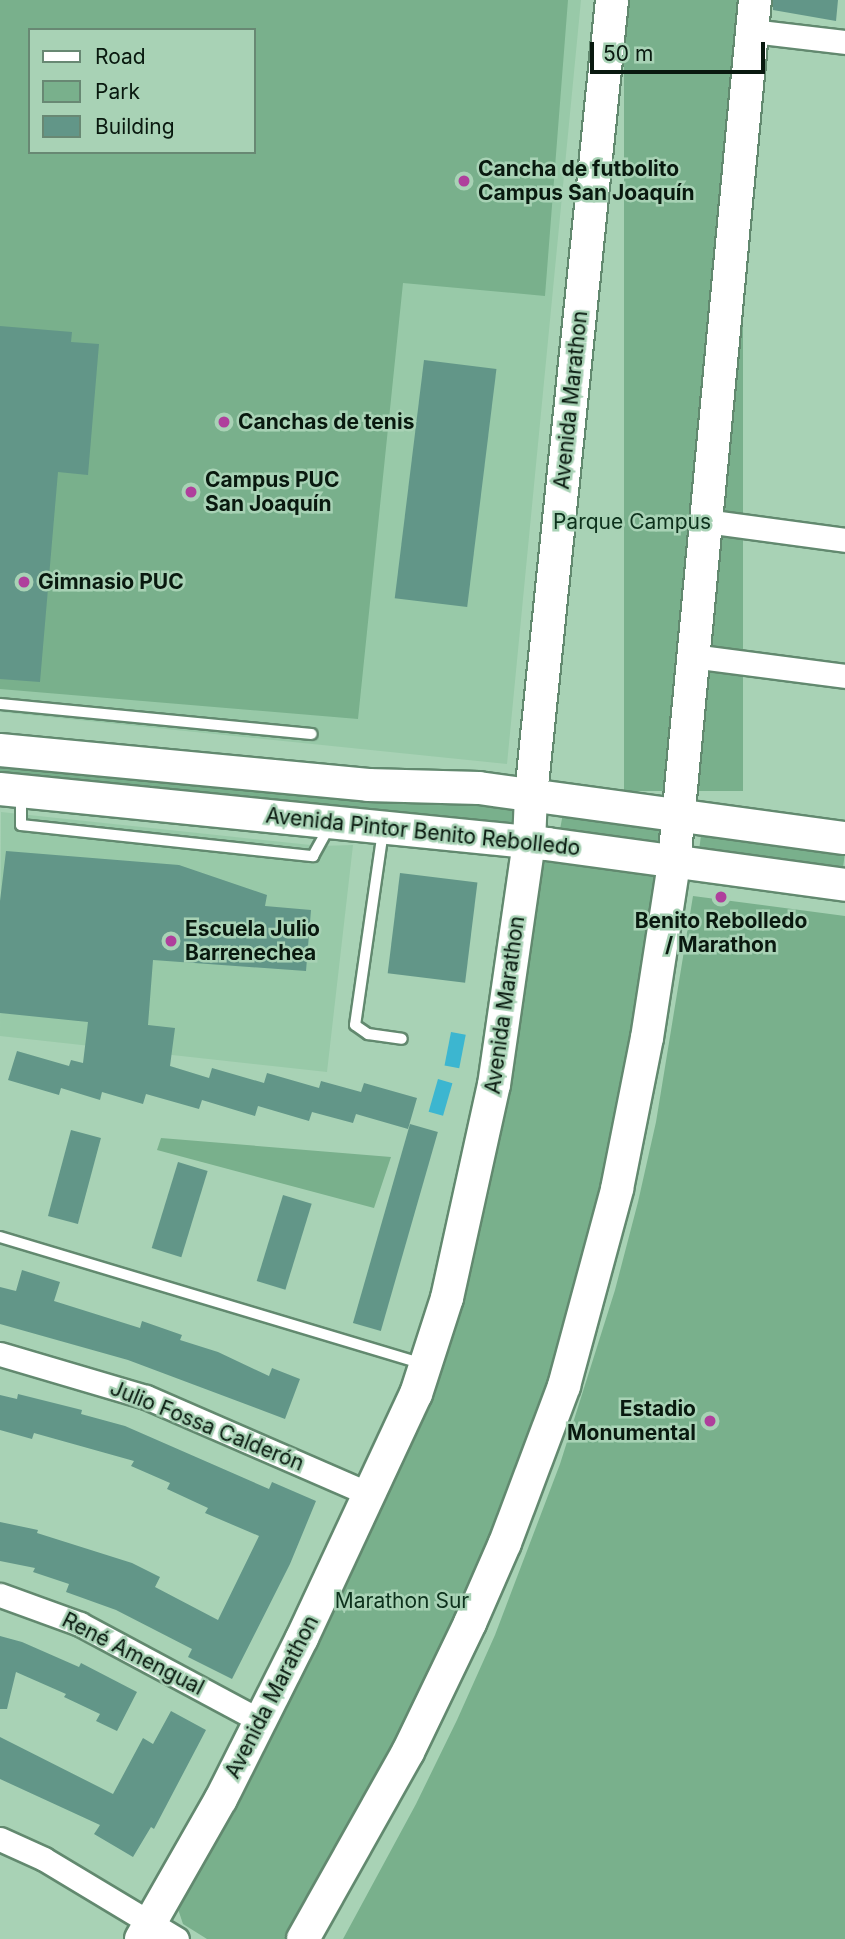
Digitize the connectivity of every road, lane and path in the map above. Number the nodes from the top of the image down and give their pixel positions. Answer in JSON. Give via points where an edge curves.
{"nodes":[{"id":1,"x":612,"y":0,"type":"edge"},
{"id":2,"x":754,"y":15,"type":"edge"},
{"id":3,"x":845,"y":42,"type":"edge"},
{"id":4,"x":705,"y":521,"type":"junction"},
{"id":5,"x":845,"y":540,"type":"edge"},
{"id":6,"x":692,"y":656,"type":"junction"},
{"id":7,"x":845,"y":676,"type":"edge"},
{"id":8,"x":0,"y":704,"type":"edge"},
{"id":9,"x":312,"y":734,"type":"dead end"},
{"id":10,"x":0,"y":750,"type":"edge"},
{"id":11,"x":11,"y":790,"type":"edge"},
{"id":12,"x":531,"y":795,"type":"junction"},
{"id":13,"x":677,"y":814,"type":"junction"},
{"id":14,"x":383,"y":826,"type":"junction"},
{"id":15,"x":845,"y":838,"type":"edge"},
{"id":16,"x":529,"y":842,"type":"junction"},
{"id":17,"x":674,"y":863,"type":"junction"},
{"id":18,"x":845,"y":885,"type":"edge"},
{"id":19,"x":402,"y":1039,"type":"dead end"},
{"id":20,"x":0,"y":1237,"type":"edge"},
{"id":21,"x":0,"y":1354,"type":"edge"},
{"id":22,"x":426,"y":1365,"type":"junction"},
{"id":23,"x":371,"y":1495,"type":"junction"},
{"id":24,"x":0,"y":1595,"type":"edge"},
{"id":25,"x":261,"y":1721,"type":"junction"},
{"id":26,"x":0,"y":1839,"type":"edge"},
{"id":27,"x":146,"y":1931,"type":"edge"},
{"id":28,"x":177,"y":1939,"type":"edge"},
{"id":29,"x":303,"y":1939,"type":"edge"}],
"edges":[{"from":1,"to":12,"type":"main road","name":"Avenida Marathon"},
{"from":2,"to":3,"type":"street"},
{"from":2,"to":4,"type":"main road"},
{"from":4,"to":5,"type":"street"},
{"from":4,"to":6,"type":"main road"},
{"from":6,"to":7,"type":"street"},
{"from":6,"to":13,"type":"main road"},
{"from":8,"to":9,"type":"lane"},
{"from":10,"to":12,"type":"main road","name":"Avenida Pintor Benito Rebolledo"},
{"from":11,"to":14,"type":"main road","name":"Avenida Pintor Benito Rebolledo"},
{"from":12,"to":13,"type":"main road","name":"Avenida Pintor Benito Rebolledo"},
{"from":12,"to":16,"type":"main road","name":"Avenida Marathon"},
{"from":13,"to":15,"type":"main road","name":"Avenida Pintor Benito Rebolledo"},
{"from":13,"to":17,"type":"main road"},
{"from":14,"to":16,"type":"main road","name":"Avenida Pintor Benito Rebolledo"},
{"from":14,"to":19,"type":"lane","via":[[355,1025],[368,1034]]},
{"from":16,"to":17,"type":"main road","name":"Avenida Pintor Benito Rebolledo"},
{"from":16,"to":22,"type":"main road","name":"Avenida Marathon","via":[[485,1133]]},
{"from":17,"to":18,"type":"main road","name":"Avenida Pintor Benito Rebolledo"},
{"from":17,"to":29,"type":"main road","via":[[635,1110],[564,1385],[470,1623],[408,1752]]},
{"from":20,"to":22,"type":"lane"},
{"from":21,"to":23,"type":"street","name":"Julio Fossa Calderón","via":[[146,1397]]},
{"from":22,"to":23,"type":"main road","name":"Avenida Marathon"},
{"from":23,"to":25,"type":"main road","name":"Avenida Marathon"},
{"from":24,"to":25,"type":"street","name":"René Amengual","via":[[80,1625]]},
{"from":25,"to":27,"type":"main road","name":"Avenida Marathon"},
{"from":26,"to":27,"type":"street","via":[[44,1859]]},
{"from":27,"to":28,"type":"street"}]}
